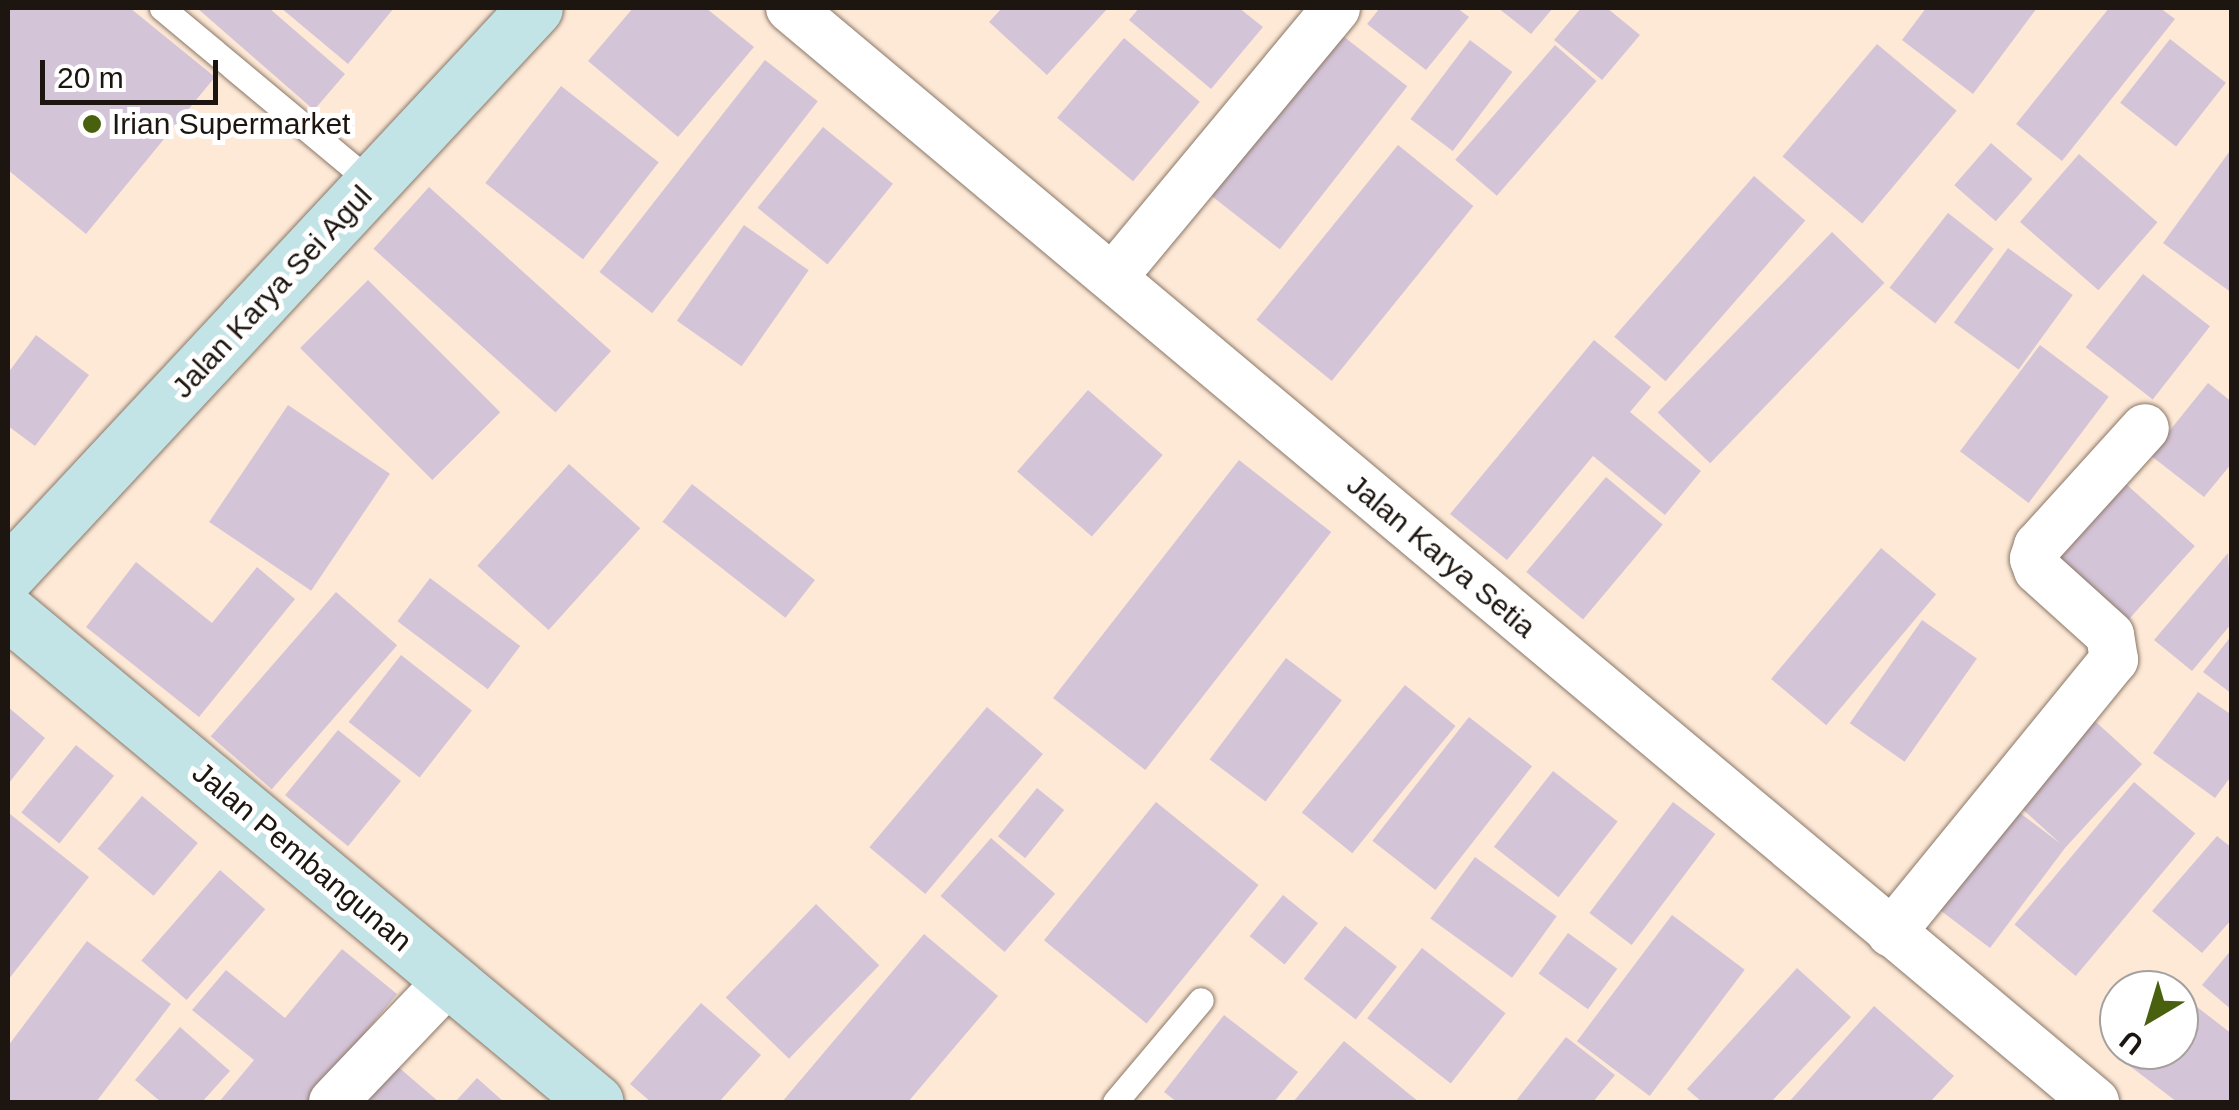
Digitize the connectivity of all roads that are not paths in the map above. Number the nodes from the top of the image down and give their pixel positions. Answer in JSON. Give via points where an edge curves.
{"nodes":[{"id":1,"x":162,"y":8,"type":"edge"},
{"id":2,"x":536,"y":8,"type":"edge"},
{"id":3,"x":790,"y":8,"type":"edge"},
{"id":4,"x":1336,"y":8,"type":"edge"},
{"id":5,"x":372,"y":184,"type":"junction"},
{"id":6,"x":1113,"y":276,"type":"junction"},
{"id":7,"x":2145,"y":428,"type":"dead end"},
{"id":8,"x":8,"y":574,"type":"edge"},
{"id":9,"x":8,"y":612,"type":"edge"},
{"id":10,"x":1891,"y":933,"type":"junction"},
{"id":11,"x":450,"y":980,"type":"junction"},
{"id":12,"x":1201,"y":1000,"type":"dead end"},
{"id":13,"x":333,"y":1102,"type":"edge"},
{"id":14,"x":596,"y":1102,"type":"edge"},
{"id":15,"x":1115,"y":1102,"type":"edge"},
{"id":16,"x":2094,"y":1102,"type":"edge"}],
"edges":[{"from":1,"to":5,"type":"lane"},
{"from":2,"to":5,"type":"main road","name":"Jalan Karya Sei Agul"},
{"from":3,"to":6,"type":"street","name":"Jalan Karya Setia"},
{"from":4,"to":6,"type":"street"},
{"from":5,"to":8,"type":"main road","name":"Jalan Karya Sei Agul"},
{"from":6,"to":10,"type":"street","name":"Jalan Karya Setia"},
{"from":7,"to":10,"type":"street","via":[[2038,546],[2034,559],[2110,636],[2117,646],[2114,660]]},
{"from":9,"to":11,"type":"main road","name":"Jalan Pembangunan"},
{"from":10,"to":16,"type":"street","name":"Jalan Karya Setia"},
{"from":11,"to":13,"type":"street"},
{"from":11,"to":14,"type":"main road","name":"Jalan Pembangunan"},
{"from":12,"to":15,"type":"lane"}]}
